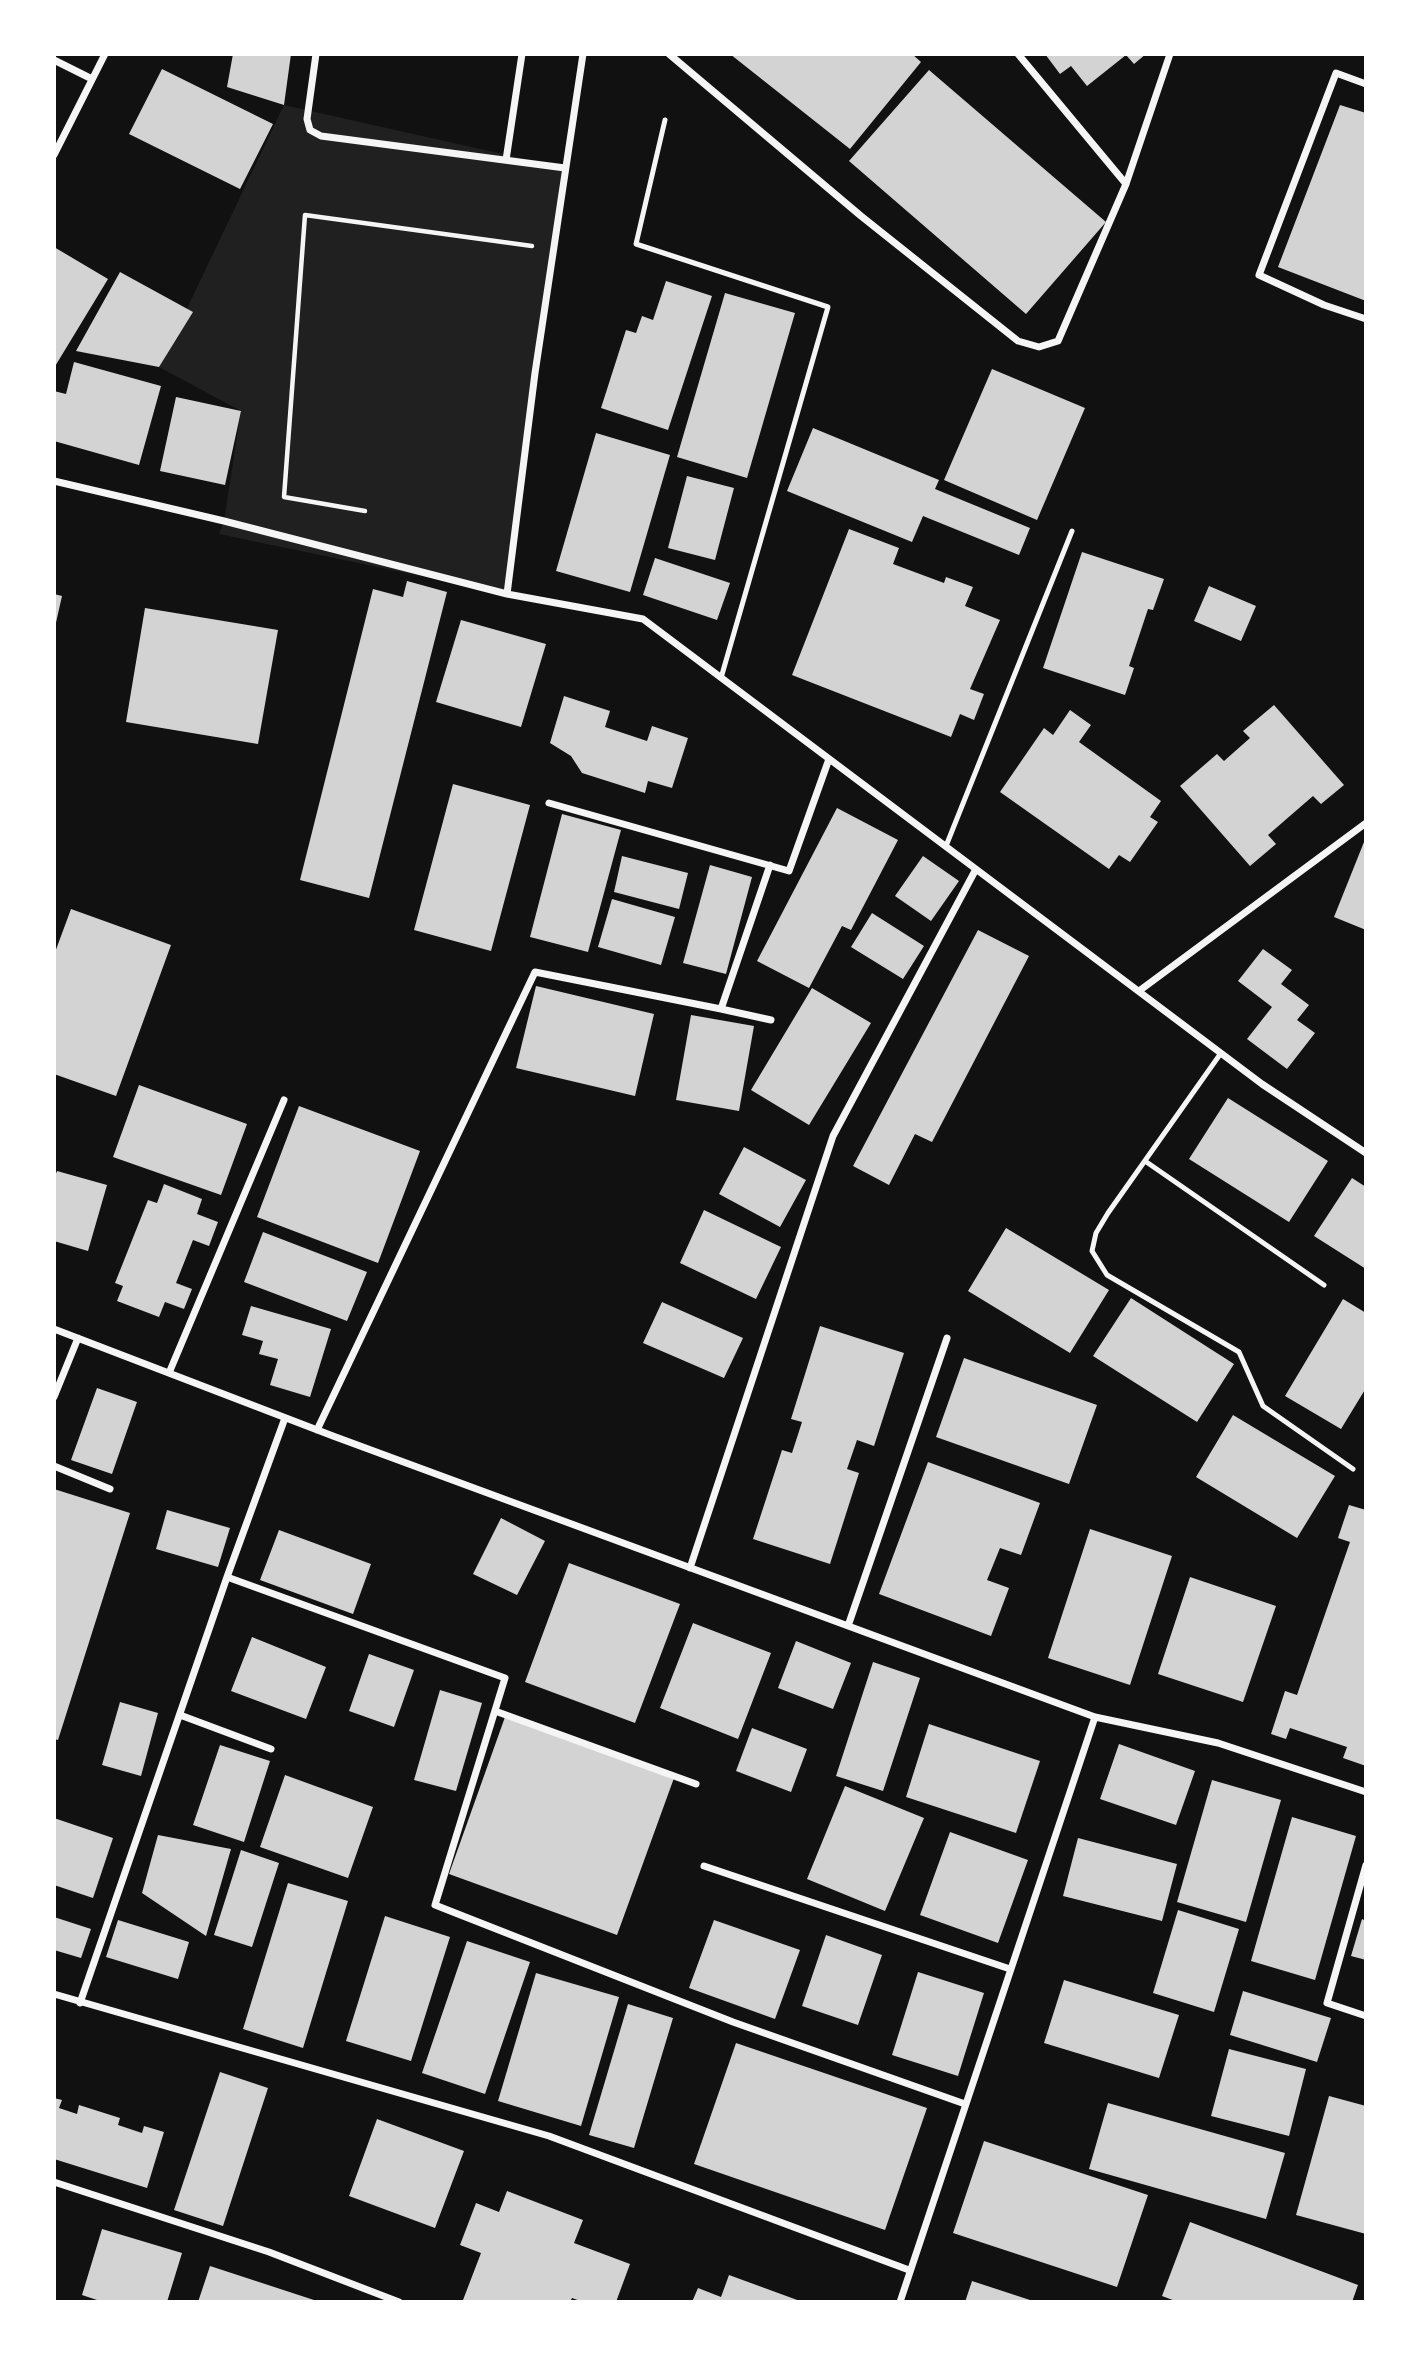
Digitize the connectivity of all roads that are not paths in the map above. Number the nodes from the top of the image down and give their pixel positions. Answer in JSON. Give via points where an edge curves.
{"nodes":[{"id":1,"x":105,"y":54,"type":"edge"},
{"id":2,"x":316,"y":54,"type":"edge"},
{"id":3,"x":522,"y":54,"type":"edge"},
{"id":4,"x":583,"y":54,"type":"edge"},
{"id":5,"x":669,"y":54,"type":"edge"},
{"id":6,"x":1018,"y":54,"type":"edge"},
{"id":7,"x":1170,"y":54,"type":"edge"},
{"id":8,"x":54,"y":60,"type":"edge"},
{"id":9,"x":92,"y":79,"type":"junction"},
{"id":10,"x":1366,"y":84,"type":"edge"},
{"id":11,"x":665,"y":120,"type":"dead end"},
{"id":12,"x":54,"y":155,"type":"edge"},
{"id":13,"x":506,"y":160,"type":"junction"},
{"id":14,"x":565,"y":168,"type":"junction"},
{"id":15,"x":1126,"y":184,"type":"junction"},
{"id":16,"x":1366,"y":319,"type":"edge"},
{"id":17,"x":54,"y":481,"type":"edge"},
{"id":18,"x":1072,"y":531,"type":"dead end"},
{"id":19,"x":507,"y":594,"type":"junction"},
{"id":20,"x":722,"y":678,"type":"junction"},
{"id":21,"x":830,"y":759,"type":"junction"},
{"id":22,"x":550,"y":803,"type":"dead end"},
{"id":23,"x":1365,"y":824,"type":"edge"},
{"id":24,"x":946,"y":846,"type":"junction"},
{"id":25,"x":769,"y":865,"type":"junction"},
{"id":26,"x":976,"y":869,"type":"junction"},
{"id":27,"x":1139,"y":991,"type":"junction"},
{"id":28,"x":721,"y":1009,"type":"junction"},
{"id":29,"x":771,"y":1020,"type":"dead end"},
{"id":30,"x":1221,"y":1053,"type":"junction"},
{"id":31,"x":284,"y":1100,"type":"dead end"},
{"id":32,"x":1366,"y":1153,"type":"edge"},
{"id":33,"x":1145,"y":1161,"type":"junction"},
{"id":34,"x":1324,"y":1284,"type":"dead end"},
{"id":35,"x":54,"y":1329,"type":"edge"},
{"id":36,"x":78,"y":1338,"type":"junction"},
{"id":37,"x":947,"y":1338,"type":"dead end"},
{"id":38,"x":169,"y":1373,"type":"junction"},
{"id":39,"x":54,"y":1397,"type":"edge"},
{"id":40,"x":285,"y":1418,"type":"junction"},
{"id":41,"x":317,"y":1430,"type":"junction"},
{"id":42,"x":54,"y":1466,"type":"edge"},
{"id":43,"x":1353,"y":1469,"type":"dead end"},
{"id":44,"x":110,"y":1489,"type":"dead end"},
{"id":45,"x":690,"y":1568,"type":"junction"},
{"id":46,"x":227,"y":1577,"type":"junction"},
{"id":47,"x":848,"y":1626,"type":"junction"},
{"id":48,"x":495,"y":1711,"type":"junction"},
{"id":49,"x":180,"y":1715,"type":"junction"},
{"id":50,"x":1095,"y":1717,"type":"junction"},
{"id":51,"x":271,"y":1749,"type":"dead end"},
{"id":52,"x":696,"y":1784,"type":"dead end"},
{"id":53,"x":1366,"y":1792,"type":"edge"},
{"id":54,"x":1366,"y":1865,"type":"edge"},
{"id":55,"x":704,"y":1866,"type":"dead end"},
{"id":56,"x":1010,"y":1969,"type":"junction"},
{"id":57,"x":54,"y":1994,"type":"edge"},
{"id":58,"x":80,"y":2003,"type":"junction"},
{"id":59,"x":1366,"y":2016,"type":"edge"},
{"id":60,"x":965,"y":2104,"type":"junction"},
{"id":61,"x":54,"y":2182,"type":"edge"},
{"id":62,"x":909,"y":2270,"type":"junction"},
{"id":63,"x":399,"y":2302,"type":"edge"},
{"id":64,"x":900,"y":2302,"type":"edge"}],
"edges":[{"from":1,"to":9,"type":"street"},
{"from":2,"to":13,"type":"street","via":[[307,119],[310,130],[321,136]]},
{"from":3,"to":13,"type":"street"},
{"from":4,"to":14,"type":"street"},
{"from":5,"to":15,"type":"street","via":[[871,225],[1018,341],[1039,347],[1058,341]]},
{"from":6,"to":15,"type":"street"},
{"from":7,"to":15,"type":"street"},
{"from":8,"to":9,"type":"street"},
{"from":9,"to":12,"type":"street"},
{"from":10,"to":16,"type":"street","via":[[1336,73],[1259,275]]},
{"from":11,"to":20,"type":"lane","via":[[636,244],[828,307]]},
{"from":13,"to":14,"type":"street"},
{"from":14,"to":19,"type":"street"},
{"from":17,"to":19,"type":"street"},
{"from":18,"to":24,"type":"lane"},
{"from":19,"to":20,"type":"street","via":[[643,619]]},
{"from":20,"to":21,"type":"street"},
{"from":21,"to":24,"type":"street"},
{"from":21,"to":25,"type":"street","via":[[789,871]]},
{"from":22,"to":25,"type":"street"},
{"from":23,"to":27,"type":"street"},
{"from":24,"to":26,"type":"street"},
{"from":25,"to":28,"type":"street"},
{"from":26,"to":27,"type":"street"},
{"from":26,"to":45,"type":"street","via":[[833,1136]]},
{"from":27,"to":30,"type":"street"},
{"from":28,"to":29,"type":"street"},
{"from":28,"to":41,"type":"street","via":[[535,972]]},
{"from":30,"to":32,"type":"street"},
{"from":30,"to":33,"type":"lane"},
{"from":31,"to":38,"type":"street"},
{"from":33,"to":34,"type":"lane"},
{"from":33,"to":43,"type":"lane","via":[[1096,1233],[1092,1251],[1107,1275],[1239,1352],[1263,1406]]},
{"from":35,"to":36,"type":"street"},
{"from":36,"to":38,"type":"street"},
{"from":36,"to":39,"type":"street"},
{"from":37,"to":47,"type":"street"},
{"from":38,"to":40,"type":"street"},
{"from":40,"to":41,"type":"street"},
{"from":40,"to":46,"type":"street"},
{"from":41,"to":45,"type":"street"},
{"from":42,"to":44,"type":"street"},
{"from":45,"to":47,"type":"street"},
{"from":46,"to":48,"type":"street","via":[[505,1678]]},
{"from":46,"to":49,"type":"street"},
{"from":47,"to":50,"type":"street"},
{"from":48,"to":52,"type":"street"},
{"from":48,"to":60,"type":"street","via":[[435,1905],[733,2022]]},
{"from":49,"to":51,"type":"street"},
{"from":49,"to":58,"type":"street"},
{"from":50,"to":53,"type":"street","via":[[1218,1744]]},
{"from":50,"to":56,"type":"street"},
{"from":54,"to":59,"type":"street","via":[[1327,2003]]},
{"from":55,"to":56,"type":"street"},
{"from":56,"to":60,"type":"street"},
{"from":57,"to":58,"type":"street"},
{"from":58,"to":62,"type":"street","via":[[549,2136]]},
{"from":60,"to":62,"type":"street"},
{"from":61,"to":63,"type":"street","via":[[269,2252]]},
{"from":62,"to":64,"type":"street"}]}
